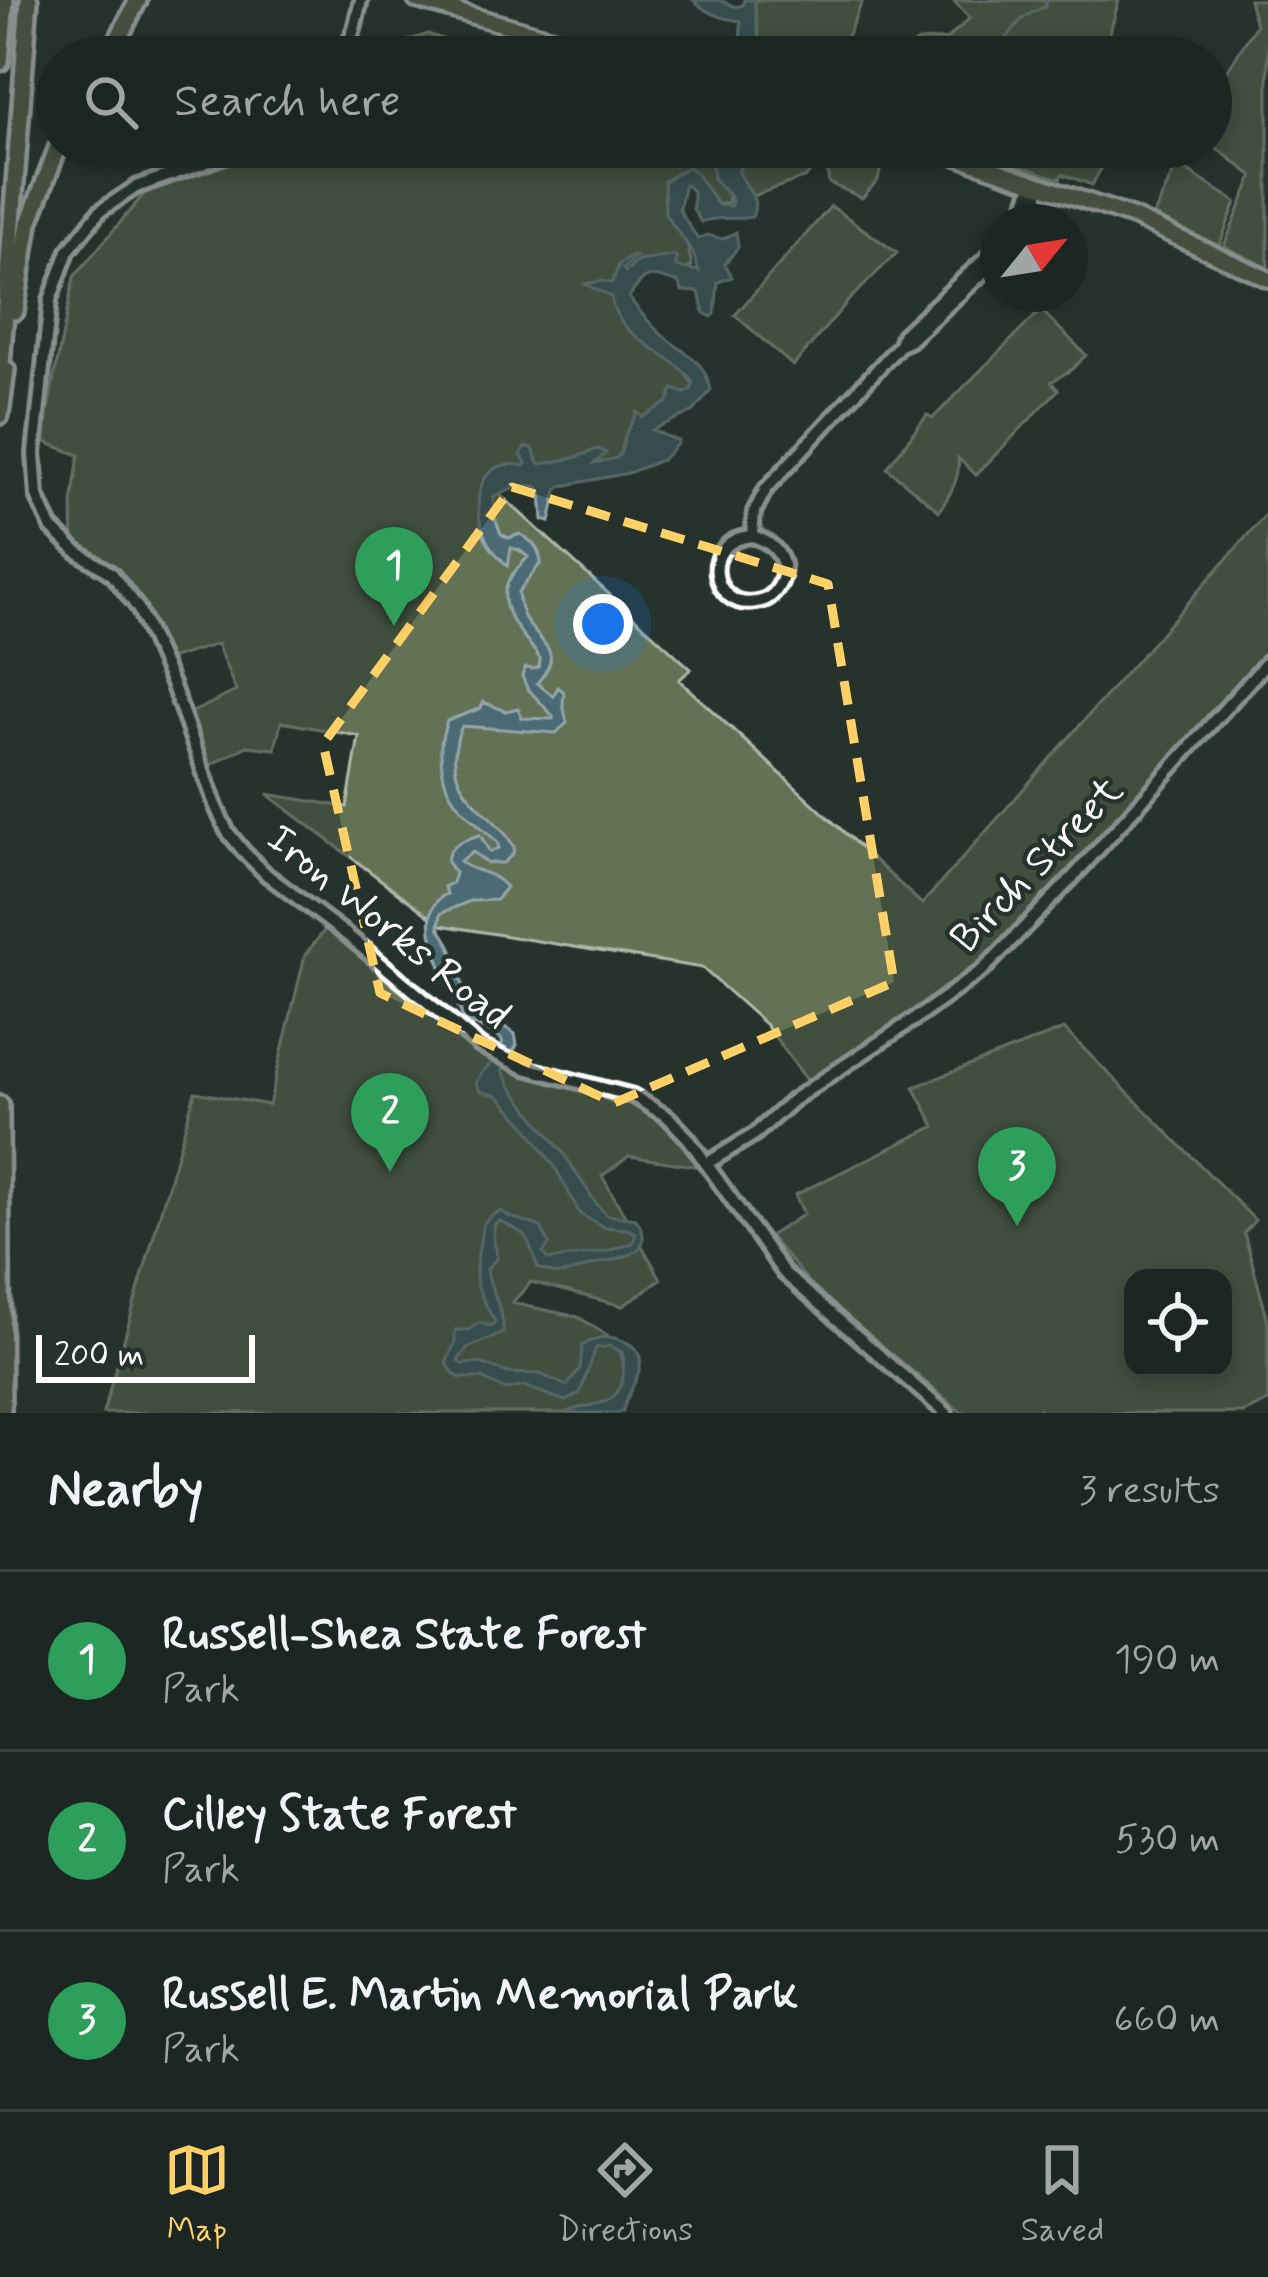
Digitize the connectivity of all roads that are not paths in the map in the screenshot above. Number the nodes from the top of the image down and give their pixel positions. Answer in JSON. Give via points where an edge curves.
{"nodes":[{"id":1,"x":5,"y":0,"type":"edge"},
{"id":2,"x":29,"y":0,"type":"edge"},
{"id":3,"x":137,"y":0,"type":"edge"},
{"id":4,"x":361,"y":0,"type":"edge"},
{"id":5,"x":416,"y":0,"type":"edge"},
{"id":6,"x":120,"y":36,"type":"edge"},
{"id":7,"x":351,"y":36,"type":"edge"},
{"id":8,"x":545,"y":36,"type":"edge"},
{"id":9,"x":0,"y":62,"type":"edge"},
{"id":10,"x":49,"y":168,"type":"edge"},
{"id":11,"x":192,"y":168,"type":"edge"},
{"id":12,"x":992,"y":168,"type":"edge"},
{"id":13,"x":1037,"y":183,"type":"junction"},
{"id":14,"x":1025,"y":204,"type":"edge"},
{"id":15,"x":1036,"y":204,"type":"edge"},
{"id":16,"x":980,"y":268,"type":"edge"},
{"id":17,"x":1268,"y":280,"type":"edge"},
{"id":18,"x":0,"y":379,"type":"edge"},
{"id":19,"x":0,"y":415,"type":"edge"},
{"id":20,"x":752,"y":536,"type":"junction"},
{"id":21,"x":1268,"y":661,"type":"edge"},
{"id":22,"x":0,"y":1106,"type":"edge"},
{"id":23,"x":706,"y":1164,"type":"junction"},
{"id":24,"x":2,"y":1413,"type":"edge"},
{"id":25,"x":946,"y":1413,"type":"edge"}],
"edges":[{"from":1,"to":9,"type":"highway"},
{"from":2,"to":18,"type":"highway"},
{"from":3,"to":6,"type":"highway"},
{"from":4,"to":7,"type":"street"},
{"from":5,"to":8,"type":"main road"},
{"from":10,"to":19,"type":"highway","via":[[23,249]]},
{"from":11,"to":23,"type":"street","name":"Iron Works Road","via":[[100,211],[57,275],[34,453],[43,512],[138,608],[215,807],[243,851],[494,1054],[643,1100]]},
{"from":12,"to":13,"type":"main road"},
{"from":13,"to":14,"type":"street"},
{"from":13,"to":15,"type":"street"},
{"from":13,"to":17,"type":"main road"},
{"from":16,"to":20,"type":"street","via":[[766,489]]},
{"from":20,"to":20,"type":"street","via":[[775,548],[783,573],[770,596],[745,603],[723,590],[716,566],[728,544]]},
{"from":21,"to":23,"type":"street","name":"Birch Street","via":[[984,969]]},
{"from":22,"to":24,"type":"highway"},
{"from":23,"to":25,"type":"street","name":"Iron Works Road","via":[[796,1285]]}]}
